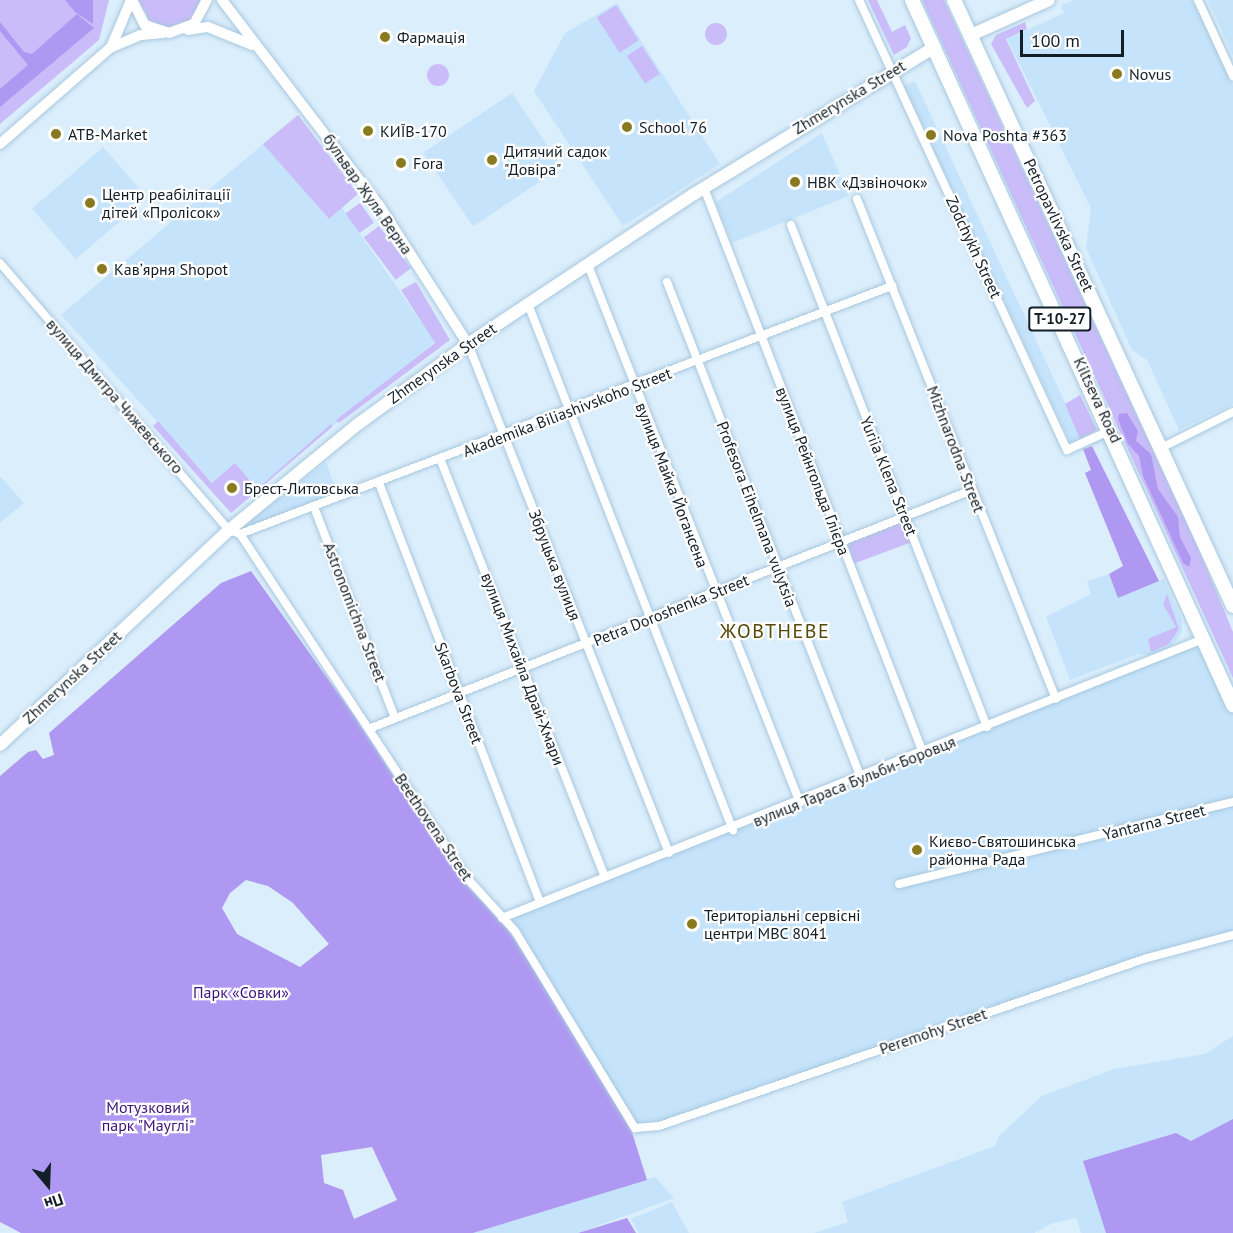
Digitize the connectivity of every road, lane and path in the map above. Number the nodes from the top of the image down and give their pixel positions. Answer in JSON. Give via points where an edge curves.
{"nodes":[{"id":1,"x":131,"y":0,"type":"edge"},
{"id":2,"x":207,"y":0,"type":"edge"},
{"id":3,"x":222,"y":0,"type":"edge"},
{"id":4,"x":859,"y":0,"type":"edge"},
{"id":5,"x":912,"y":0,"type":"edge"},
{"id":6,"x":954,"y":0,"type":"edge"},
{"id":7,"x":1049,"y":0,"type":"edge"},
{"id":8,"x":1198,"y":0,"type":"edge"},
{"id":9,"x":182,"y":31,"type":"junction"},
{"id":10,"x":163,"y":33,"type":"junction"},
{"id":11,"x":971,"y":35,"type":"junction"},
{"id":12,"x":934,"y":47,"type":"junction"},
{"id":13,"x":110,"y":48,"type":"junction"},
{"id":14,"x":260,"y":51,"type":"junction"},
{"id":15,"x":891,"y":70,"type":"junction"},
{"id":16,"x":1233,"y":76,"type":"edge"},
{"id":17,"x":0,"y":144,"type":"edge"},
{"id":18,"x":704,"y":188,"type":"junction"},
{"id":19,"x":857,"y":199,"type":"dead end"},
{"id":20,"x":791,"y":225,"type":"dead end"},
{"id":21,"x":0,"y":263,"type":"edge"},
{"id":22,"x":588,"y":265,"type":"junction"},
{"id":23,"x":667,"y":282,"type":"dead end"},
{"id":24,"x":891,"y":286,"type":"junction"},
{"id":25,"x":528,"y":304,"type":"junction"},
{"id":26,"x":825,"y":312,"type":"junction"},
{"id":27,"x":761,"y":337,"type":"junction"},
{"id":28,"x":468,"y":344,"type":"junction"},
{"id":29,"x":698,"y":361,"type":"junction"},
{"id":30,"x":633,"y":386,"type":"junction"},
{"id":31,"x":569,"y":411,"type":"junction"},
{"id":32,"x":1233,"y":412,"type":"edge"},
{"id":33,"x":1112,"y":430,"type":"junction"},
{"id":34,"x":505,"y":436,"type":"junction"},
{"id":35,"x":1161,"y":448,"type":"junction"},
{"id":36,"x":441,"y":461,"type":"junction"},
{"id":37,"x":379,"y":483,"type":"junction"},
{"id":38,"x":972,"y":490,"type":"junction"},
{"id":39,"x":315,"y":507,"type":"junction"},
{"id":40,"x":905,"y":517,"type":"junction"},
{"id":41,"x":235,"y":532,"type":"junction"},
{"id":42,"x":841,"y":543,"type":"junction"},
{"id":43,"x":778,"y":568,"type":"junction"},
{"id":44,"x":714,"y":593,"type":"junction"},
{"id":45,"x":1233,"y":606,"type":"edge"},
{"id":46,"x":649,"y":618,"type":"junction"},
{"id":47,"x":1203,"y":639,"type":"junction"},
{"id":48,"x":585,"y":644,"type":"junction"},
{"id":49,"x":523,"y":669,"type":"junction"},
{"id":50,"x":459,"y":693,"type":"junction"},
{"id":51,"x":1056,"y":699,"type":"junction"},
{"id":52,"x":1233,"y":705,"type":"edge"},
{"id":53,"x":395,"y":718,"type":"junction"},
{"id":54,"x":987,"y":727,"type":"junction"},
{"id":55,"x":370,"y":728,"type":"junction"},
{"id":56,"x":0,"y":745,"type":"edge"},
{"id":57,"x":923,"y":753,"type":"junction"},
{"id":58,"x":861,"y":778,"type":"junction"},
{"id":59,"x":1233,"y":801,"type":"edge"},
{"id":60,"x":800,"y":803,"type":"junction"},
{"id":61,"x":733,"y":830,"type":"junction"},
{"id":62,"x":669,"y":853,"type":"junction"},
{"id":63,"x":604,"y":877,"type":"junction"},
{"id":64,"x":899,"y":884,"type":"dead end"},
{"id":65,"x":540,"y":902,"type":"junction"},
{"id":66,"x":502,"y":918,"type":"junction"},
{"id":67,"x":1233,"y":935,"type":"edge"},
{"id":68,"x":635,"y":1128,"type":"joint"}],
"edges":[{"from":1,"to":10,"type":"street","via":[[145,25]]},
{"from":1,"to":13,"type":"street"},
{"from":2,"to":9,"type":"street","via":[[201,16]]},
{"from":3,"to":14,"type":"street","name":"бульвар Жуля Верна"},
{"from":4,"to":15,"type":"street","name":"Zodchykh Street"},
{"from":5,"to":12,"type":"highway","name":"Kiltseva Road","number":"Т-10-27"},
{"from":6,"to":11,"type":"highway","number":"Т-10-27"},
{"from":7,"to":11,"type":"main road"},
{"from":8,"to":16,"type":"street"},
{"from":9,"to":10,"type":"street","name":"бульвар Жуля Верна"},
{"from":9,"to":14,"type":"street","name":"бульвар Жуля Верна","via":[[216,29]]},
{"from":10,"to":13,"type":"street","name":"бульвар Жуля Верна","via":[[141,34]]},
{"from":11,"to":35,"type":"highway","name":"Petropavlivska Street","number":"Т-10-27"},
{"from":12,"to":15,"type":"main road","name":"Zhmerynska Street"},
{"from":12,"to":33,"type":"highway","name":"Kiltseva Road","number":"Т-10-27"},
{"from":13,"to":17,"type":"street"},
{"from":14,"to":28,"type":"street","name":"бульвар Жуля Верна","via":[[379,205]]},
{"from":15,"to":18,"type":"main road","name":"Zhmerynska Street"},
{"from":15,"to":33,"type":"street","name":"Zodchykh Street","via":[[1067,450]]},
{"from":18,"to":22,"type":"main road","name":"Zhmerynska Street"},
{"from":18,"to":27,"type":"street","name":"вулиця Рейнгольда Глієра"},
{"from":19,"to":24,"type":"street","name":"Mizhnarodna Street"},
{"from":20,"to":26,"type":"street","name":"Yuriia Klena Street"},
{"from":21,"to":41,"type":"street","name":"вулиця Дмитра Чижевського"},
{"from":22,"to":25,"type":"main road","name":"Zhmerynska Street"},
{"from":22,"to":30,"type":"street","name":"вулиця Майка Йогансена"},
{"from":23,"to":29,"type":"street","name":"Profesora Eihelmana vulytsia"},
{"from":24,"to":26,"type":"street","name":"Akademika Biliashivskoho Street"},
{"from":24,"to":38,"type":"street","name":"Mizhnarodna Street"},
{"from":25,"to":28,"type":"main road","name":"Zhmerynska Street"},
{"from":25,"to":31,"type":"street"},
{"from":26,"to":27,"type":"street","name":"Akademika Biliashivskoho Street"},
{"from":26,"to":40,"type":"street","name":"Yuriia Klena Street"},
{"from":27,"to":29,"type":"street","name":"Akademika Biliashivskoho Street"},
{"from":27,"to":42,"type":"street","name":"вулиця Рейнгольда Глієра"},
{"from":28,"to":34,"type":"street","name":"Збруцька вулиця"},
{"from":28,"to":41,"type":"main road","name":"Zhmerynska Street","via":[[342,435]]},
{"from":29,"to":30,"type":"street","name":"Akademika Biliashivskoho Street"},
{"from":29,"to":43,"type":"street","name":"Profesora Eihelmana vulytsia"},
{"from":30,"to":31,"type":"street","name":"Akademika Biliashivskoho Street"},
{"from":30,"to":44,"type":"street","name":"вулиця Майка Йогансена"},
{"from":31,"to":34,"type":"street","name":"Akademika Biliashivskoho Street"},
{"from":31,"to":46,"type":"street"},
{"from":32,"to":35,"type":"street"},
{"from":33,"to":47,"type":"highway","name":"Kiltseva Road","number":"Т-10-27"},
{"from":34,"to":36,"type":"street","name":"Akademika Biliashivskoho Street"},
{"from":34,"to":48,"type":"street","name":"Збруцька вулиця"},
{"from":35,"to":45,"type":"highway","name":"Petropavlivska Street","number":"Т-10-27"},
{"from":36,"to":37,"type":"street","name":"Akademika Biliashivskoho Street"},
{"from":36,"to":49,"type":"street","name":"вулиця Михайла Драй-Хмари"},
{"from":37,"to":39,"type":"street","name":"Akademika Biliashivskoho Street"},
{"from":37,"to":50,"type":"street","name":"Skarbova Street"},
{"from":38,"to":40,"type":"street","name":"Petra Doroshenka Street"},
{"from":38,"to":51,"type":"street","name":"Mizhnarodna Street"},
{"from":39,"to":41,"type":"street","name":"Akademika Biliashivskoho Street"},
{"from":39,"to":53,"type":"street","name":"Astronomichna Street"},
{"from":40,"to":42,"type":"street","name":"Petra Doroshenka Street"},
{"from":40,"to":54,"type":"street","name":"Yuriia Klena Street"},
{"from":41,"to":55,"type":"street","name":"Beethovena Street"},
{"from":41,"to":56,"type":"main road","name":"Zhmerynska Street"},
{"from":42,"to":43,"type":"street","name":"Petra Doroshenka Street"},
{"from":42,"to":57,"type":"street","name":"вулиця Рейнгольда Глієра"},
{"from":43,"to":44,"type":"street","name":"Petra Doroshenka Street"},
{"from":43,"to":58,"type":"street","name":"Profesora Eihelmana vulytsia"},
{"from":44,"to":46,"type":"street","name":"Petra Doroshenka Street"},
{"from":44,"to":60,"type":"street","name":"вулиця Майка Йогансена"},
{"from":46,"to":48,"type":"street","name":"Petra Doroshenka Street"},
{"from":46,"to":61,"type":"street"},
{"from":47,"to":51,"type":"street","name":"вулиця Тараса Бульби-Боровця"},
{"from":47,"to":52,"type":"highway","name":"Kiltseva Road","number":"Т-10-27"},
{"from":48,"to":49,"type":"street","name":"Petra Doroshenka Street"},
{"from":48,"to":62,"type":"street","name":"Збруцька вулиця"},
{"from":49,"to":50,"type":"street","name":"Petra Doroshenka Street"},
{"from":49,"to":63,"type":"street","name":"вулиця Михайла Драй-Хмари"},
{"from":50,"to":53,"type":"street","name":"Petra Doroshenka Street"},
{"from":50,"to":65,"type":"street","name":"Skarbova Street"},
{"from":51,"to":54,"type":"street","name":"вулиця Тараса Бульби-Боровця"},
{"from":53,"to":55,"type":"street","name":"Petra Doroshenka Street"},
{"from":54,"to":57,"type":"street","name":"вулиця Тараса Бульби-Боровця"},
{"from":55,"to":66,"type":"street","name":"Beethovena Street","via":[[466,877]]},
{"from":57,"to":58,"type":"street","name":"вулиця Тараса Бульби-Боровця"},
{"from":58,"to":60,"type":"street","name":"вулиця Тараса Бульби-Боровця"},
{"from":59,"to":64,"type":"street","name":"Yantarna Street"},
{"from":60,"to":61,"type":"street","name":"вулиця Тараса Бульби-Боровця"},
{"from":61,"to":62,"type":"street","name":"вулиця Тараса Бульби-Боровця"},
{"from":62,"to":63,"type":"street","name":"вулиця Тараса Бульби-Боровця"},
{"from":63,"to":65,"type":"street","name":"вулиця Тараса Бульби-Боровця"},
{"from":65,"to":66,"type":"street","name":"вулиця Тараса Бульби-Боровця"},
{"from":66,"to":68,"type":"street","name":"Beethovena Street","via":[[515,931]]},
{"from":67,"to":68,"type":"street","name":"Peremohy Street","via":[[1147,958],[659,1126]]}]}
